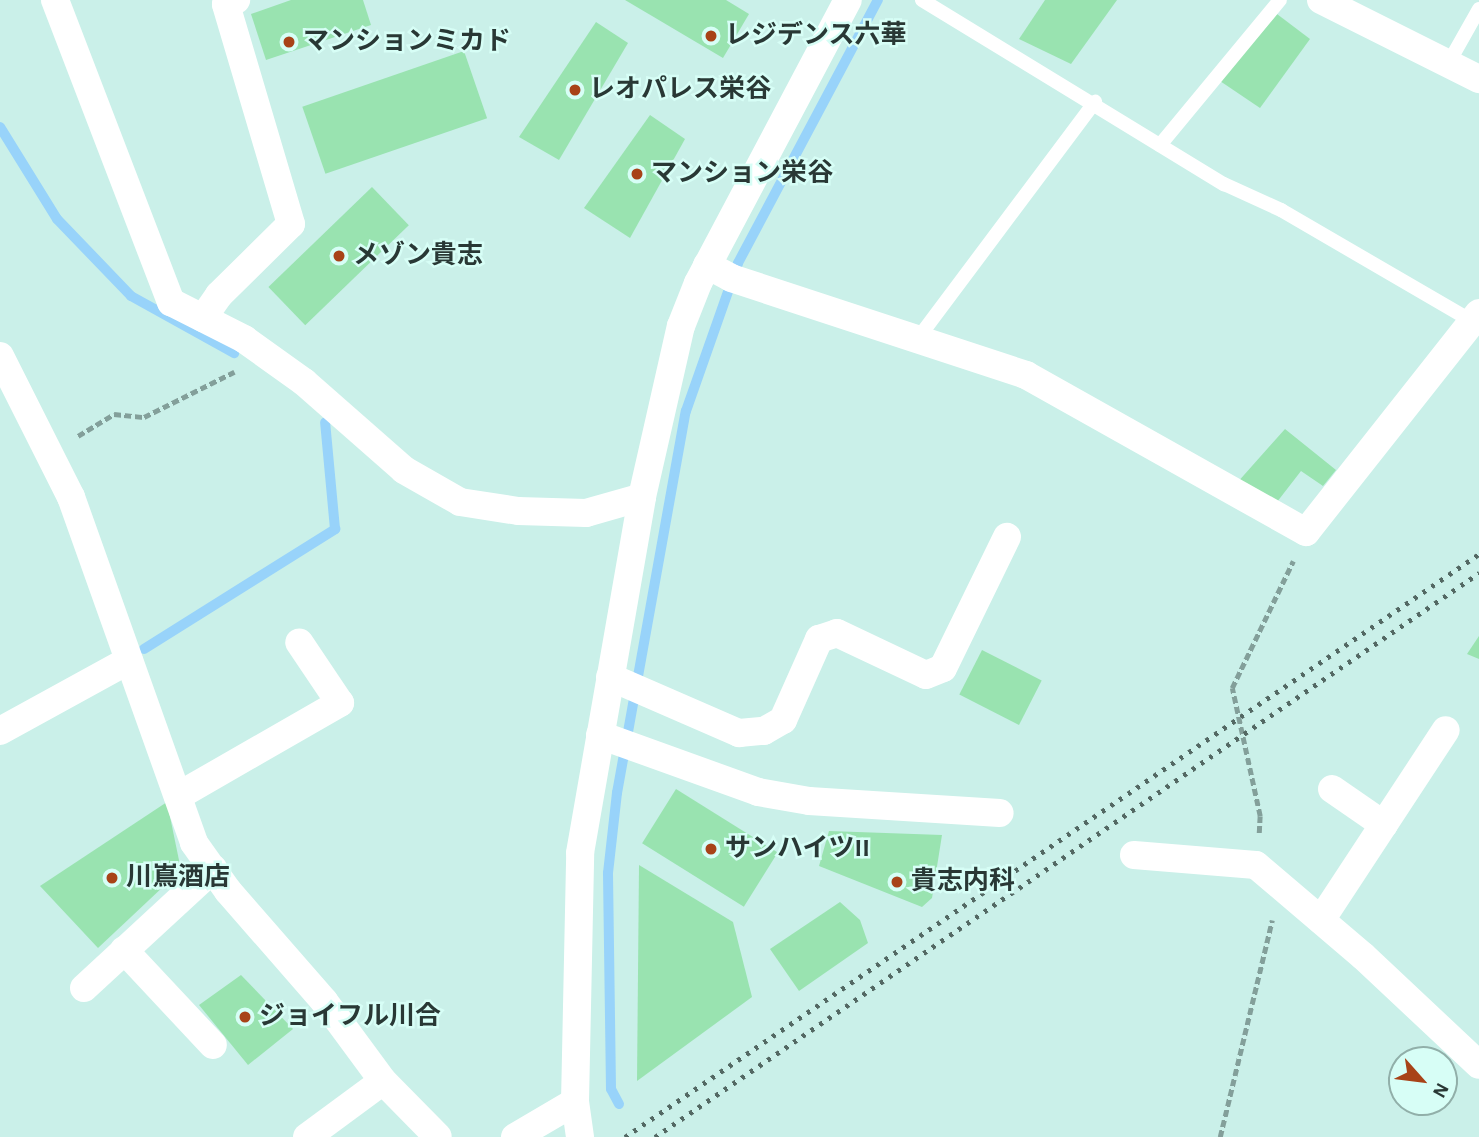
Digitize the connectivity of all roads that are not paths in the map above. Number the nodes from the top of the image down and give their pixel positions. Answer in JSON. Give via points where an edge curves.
{"nodes":[{"id":1,"x":55,"y":0,"type":"edge"},
{"id":2,"x":236,"y":0,"type":"edge"},
{"id":3,"x":848,"y":0,"type":"edge"},
{"id":4,"x":922,"y":0,"type":"edge"},
{"id":5,"x":1280,"y":0,"type":"edge"},
{"id":6,"x":1321,"y":0,"type":"edge"},
{"id":7,"x":1479,"y":9,"type":"edge"},
{"id":8,"x":1448,"y":64,"type":"junction"},
{"id":9,"x":1479,"y":79,"type":"edge"},
{"id":10,"x":1095,"y":102,"type":"junction"},
{"id":11,"x":1160,"y":145,"type":"junction"},
{"id":12,"x":729,"y":275,"type":"junction"},
{"id":13,"x":1476,"y":317,"type":"edge"},
{"id":14,"x":203,"y":318,"type":"junction"},
{"id":15,"x":919,"y":337,"type":"junction"},
{"id":16,"x":0,"y":356,"type":"edge"},
{"id":17,"x":642,"y":497,"type":"junction"},
{"id":18,"x":1007,"y":537,"type":"dead end"},
{"id":19,"x":299,"y":642,"type":"dead end"},
{"id":20,"x":129,"y":660,"type":"junction"},
{"id":21,"x":619,"y":681,"type":"junction"},
{"id":22,"x":1446,"y":730,"type":"dead end"},
{"id":23,"x":0,"y":731,"type":"edge"},
{"id":24,"x":609,"y":739,"type":"junction"},
{"id":25,"x":1332,"y":789,"type":"dead end"},
{"id":26,"x":178,"y":796,"type":"junction"},
{"id":27,"x":1000,"y":813,"type":"dead end"},
{"id":28,"x":1384,"y":825,"type":"junction"},
{"id":29,"x":1134,"y":855,"type":"dead end"},
{"id":30,"x":213,"y":869,"type":"junction"},
{"id":31,"x":1321,"y":920,"type":"junction"},
{"id":32,"x":124,"y":950,"type":"junction"},
{"id":33,"x":84,"y":988,"type":"dead end"},
{"id":34,"x":213,"y":1045,"type":"dead end"},
{"id":35,"x":1479,"y":1065,"type":"edge"},
{"id":36,"x":383,"y":1081,"type":"junction"},
{"id":37,"x":575,"y":1102,"type":"junction"},
{"id":38,"x":307,"y":1137,"type":"edge"},
{"id":39,"x":438,"y":1137,"type":"edge"},
{"id":40,"x":515,"y":1137,"type":"edge"},
{"id":41,"x":580,"y":1137,"type":"edge"}],
"edges":[{"from":1,"to":14,"type":"street","via":[[171,302]]},
{"from":2,"to":14,"type":"street","via":[[226,4],[291,224],[219,295]]},
{"from":3,"to":12,"type":"street"},
{"from":4,"to":10,"type":"lane"},
{"from":5,"to":11,"type":"lane"},
{"from":6,"to":8,"type":"street"},
{"from":7,"to":8,"type":"lane"},
{"from":8,"to":9,"type":"street"},
{"from":10,"to":11,"type":"lane"},
{"from":10,"to":15,"type":"lane"},
{"from":11,"to":13,"type":"lane"},
{"from":12,"to":15,"type":"street"},
{"from":12,"to":17,"type":"street","via":[[681,326]]},
{"from":13,"to":15,"type":"street","via":[[1306,532],[1026,375]]},
{"from":14,"to":17,"type":"street","via":[[265,355],[404,470],[460,502],[518,511],[586,513]]},
{"from":16,"to":20,"type":"street","via":[[71,496]]},
{"from":17,"to":21,"type":"street"},
{"from":18,"to":21,"type":"street","via":[[943,668],[926,675],[837,633],[819,639],[783,720],[764,731],[739,733]]},
{"from":19,"to":26,"type":"street","via":[[340,702]]},
{"from":20,"to":23,"type":"street"},
{"from":20,"to":26,"type":"street"},
{"from":21,"to":24,"type":"street"},
{"from":22,"to":28,"type":"street"},
{"from":24,"to":27,"type":"street","via":[[758,792],[809,801]]},
{"from":24,"to":37,"type":"street","via":[[580,853]]},
{"from":25,"to":28,"type":"street"},
{"from":26,"to":30,"type":"street","via":[[194,843]]},
{"from":28,"to":31,"type":"street"},
{"from":29,"to":31,"type":"street","via":[[1256,865]]},
{"from":30,"to":32,"type":"street"},
{"from":30,"to":36,"type":"street","via":[[324,1001]]},
{"from":31,"to":35,"type":"street"},
{"from":32,"to":33,"type":"street"},
{"from":32,"to":34,"type":"street"},
{"from":36,"to":38,"type":"street"},
{"from":36,"to":39,"type":"street"},
{"from":37,"to":40,"type":"street"},
{"from":37,"to":41,"type":"street"}]}
